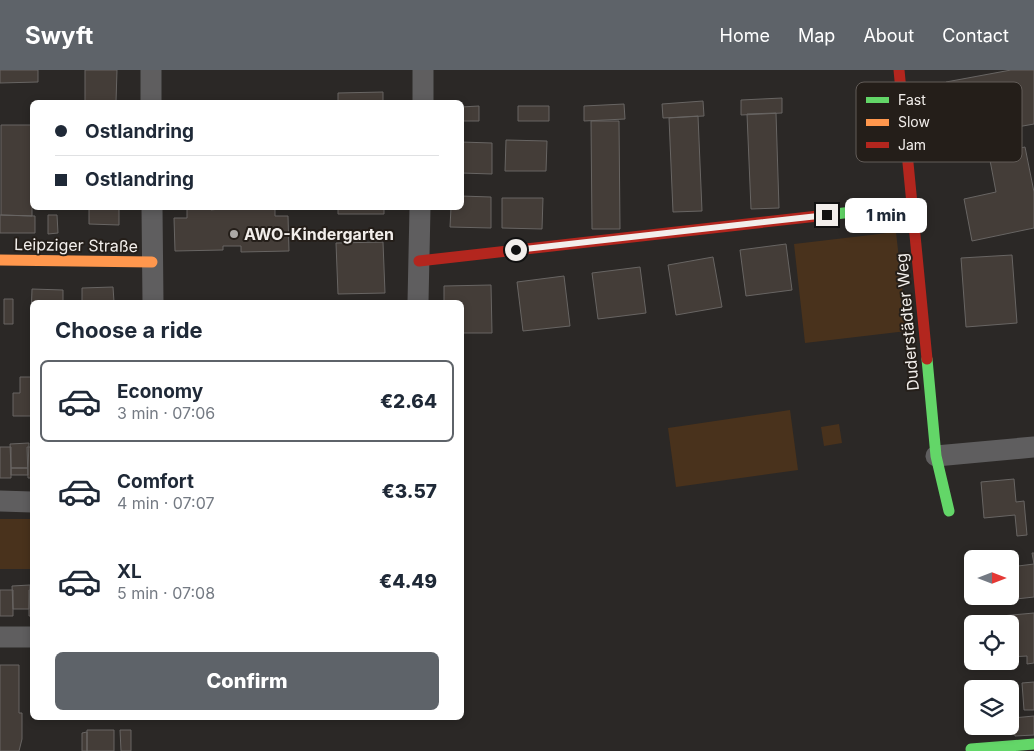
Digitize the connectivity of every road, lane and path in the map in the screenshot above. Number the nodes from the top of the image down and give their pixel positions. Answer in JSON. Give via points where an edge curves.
{"nodes":[{"id":1,"x":151,"y":70,"type":"edge"},
{"id":2,"x":423,"y":70,"type":"edge"},
{"id":3,"x":151,"y":100,"type":"edge"},
{"id":4,"x":423,"y":100,"type":"edge"},
{"id":5,"x":908,"y":162,"type":"edge"},
{"id":6,"x":912,"y":205,"type":"junction"},
{"id":7,"x":152,"y":210,"type":"edge"},
{"id":8,"x":420,"y":210,"type":"edge"},
{"id":9,"x":0,"y":260,"type":"edge"},
{"id":10,"x":419,"y":261,"type":"junction"},
{"id":11,"x":152,"y":262,"type":"junction"},
{"id":12,"x":152,"y":300,"type":"edge"},
{"id":13,"x":418,"y":300,"type":"edge"},
{"id":14,"x":1034,"y":447,"type":"edge"},
{"id":15,"x":936,"y":456,"type":"junction"},
{"id":16,"x":0,"y":501,"type":"edge"},
{"id":17,"x":30,"y":502,"type":"edge"},
{"id":18,"x":949,"y":511,"type":"dead end"},
{"id":19,"x":0,"y":637,"type":"edge"},
{"id":20,"x":30,"y":637,"type":"edge"},
{"id":21,"x":1034,"y":744,"type":"edge"},
{"id":22,"x":971,"y":749,"type":"dead end"}],
"edges":[{"from":1,"to":3,"type":"street"},
{"from":2,"to":4,"type":"street"},
{"from":5,"to":6,"type":"street","name":"Duderstädter Weg"},
{"from":6,"to":10,"type":"street"},
{"from":6,"to":15,"type":"street","name":"Duderstädter Weg"},
{"from":7,"to":11,"type":"street"},
{"from":8,"to":10,"type":"street"},
{"from":9,"to":11,"type":"street","name":"Leipziger Straße"},
{"from":10,"to":13,"type":"street"},
{"from":11,"to":12,"type":"street"},
{"from":14,"to":15,"type":"street"},
{"from":15,"to":18,"type":"street","name":"Duderstädter Weg"},
{"from":16,"to":17,"type":"street"},
{"from":19,"to":20,"type":"street"},
{"from":21,"to":22,"type":"street"}]}
